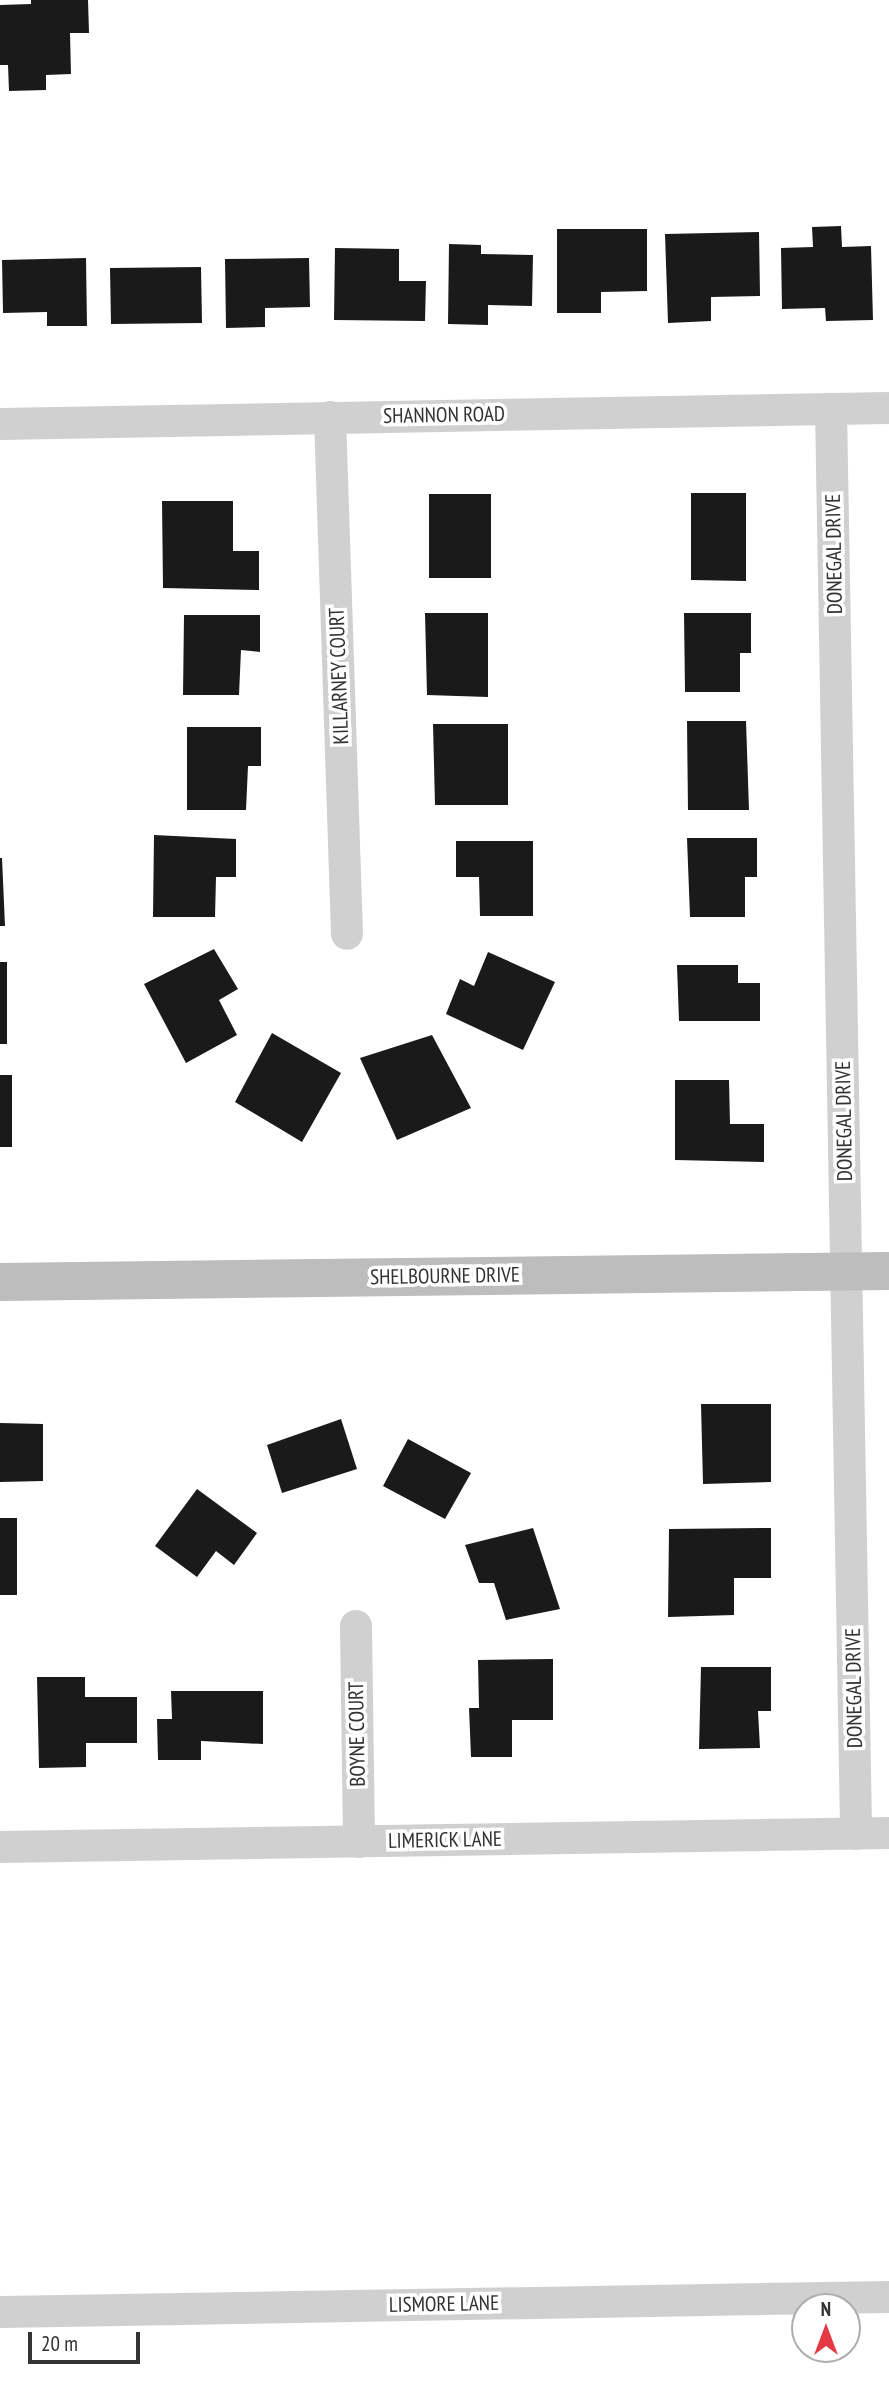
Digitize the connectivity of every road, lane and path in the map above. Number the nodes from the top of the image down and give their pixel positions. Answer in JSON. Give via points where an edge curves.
{"nodes":[{"id":1,"x":831,"y":408,"type":"junction"},
{"id":2,"x":889,"y":408,"type":"edge"},
{"id":3,"x":330,"y":417,"type":"junction"},
{"id":4,"x":0,"y":424,"type":"edge"},
{"id":5,"x":347,"y":934,"type":"dead end"},
{"id":6,"x":846,"y":1271,"type":"junction"},
{"id":7,"x":889,"y":1271,"type":"edge"},
{"id":8,"x":0,"y":1282,"type":"edge"},
{"id":9,"x":355,"y":1626,"type":"dead end"},
{"id":10,"x":889,"y":1833,"type":"edge"},
{"id":11,"x":856,"y":1834,"type":"junction"},
{"id":12,"x":359,"y":1842,"type":"junction"},
{"id":13,"x":0,"y":1847,"type":"edge"},
{"id":14,"x":889,"y":2297,"type":"edge"},
{"id":15,"x":0,"y":2312,"type":"edge"}],
"edges":[{"from":1,"to":2,"type":"street","name":"SHANNON ROAD"},
{"from":1,"to":3,"type":"street","name":"SHANNON ROAD"},
{"from":1,"to":6,"type":"street","name":"DONEGAL DRIVE"},
{"from":3,"to":4,"type":"street","name":"SHANNON ROAD"},
{"from":3,"to":5,"type":"street","name":"KILLARNEY COURT"},
{"from":6,"to":7,"type":"main road","name":"SHELBOURNE DRIVE"},
{"from":6,"to":8,"type":"main road","name":"SHELBOURNE DRIVE"},
{"from":6,"to":11,"type":"street","name":"DONEGAL DRIVE"},
{"from":9,"to":12,"type":"street","name":"BOYNE COURT"},
{"from":10,"to":11,"type":"street","name":"LIMERICK LANE"},
{"from":11,"to":12,"type":"street","name":"LIMERICK LANE"},
{"from":12,"to":13,"type":"street","name":"LIMERICK LANE"},
{"from":14,"to":15,"type":"street","name":"LISMORE LANE"}]}
